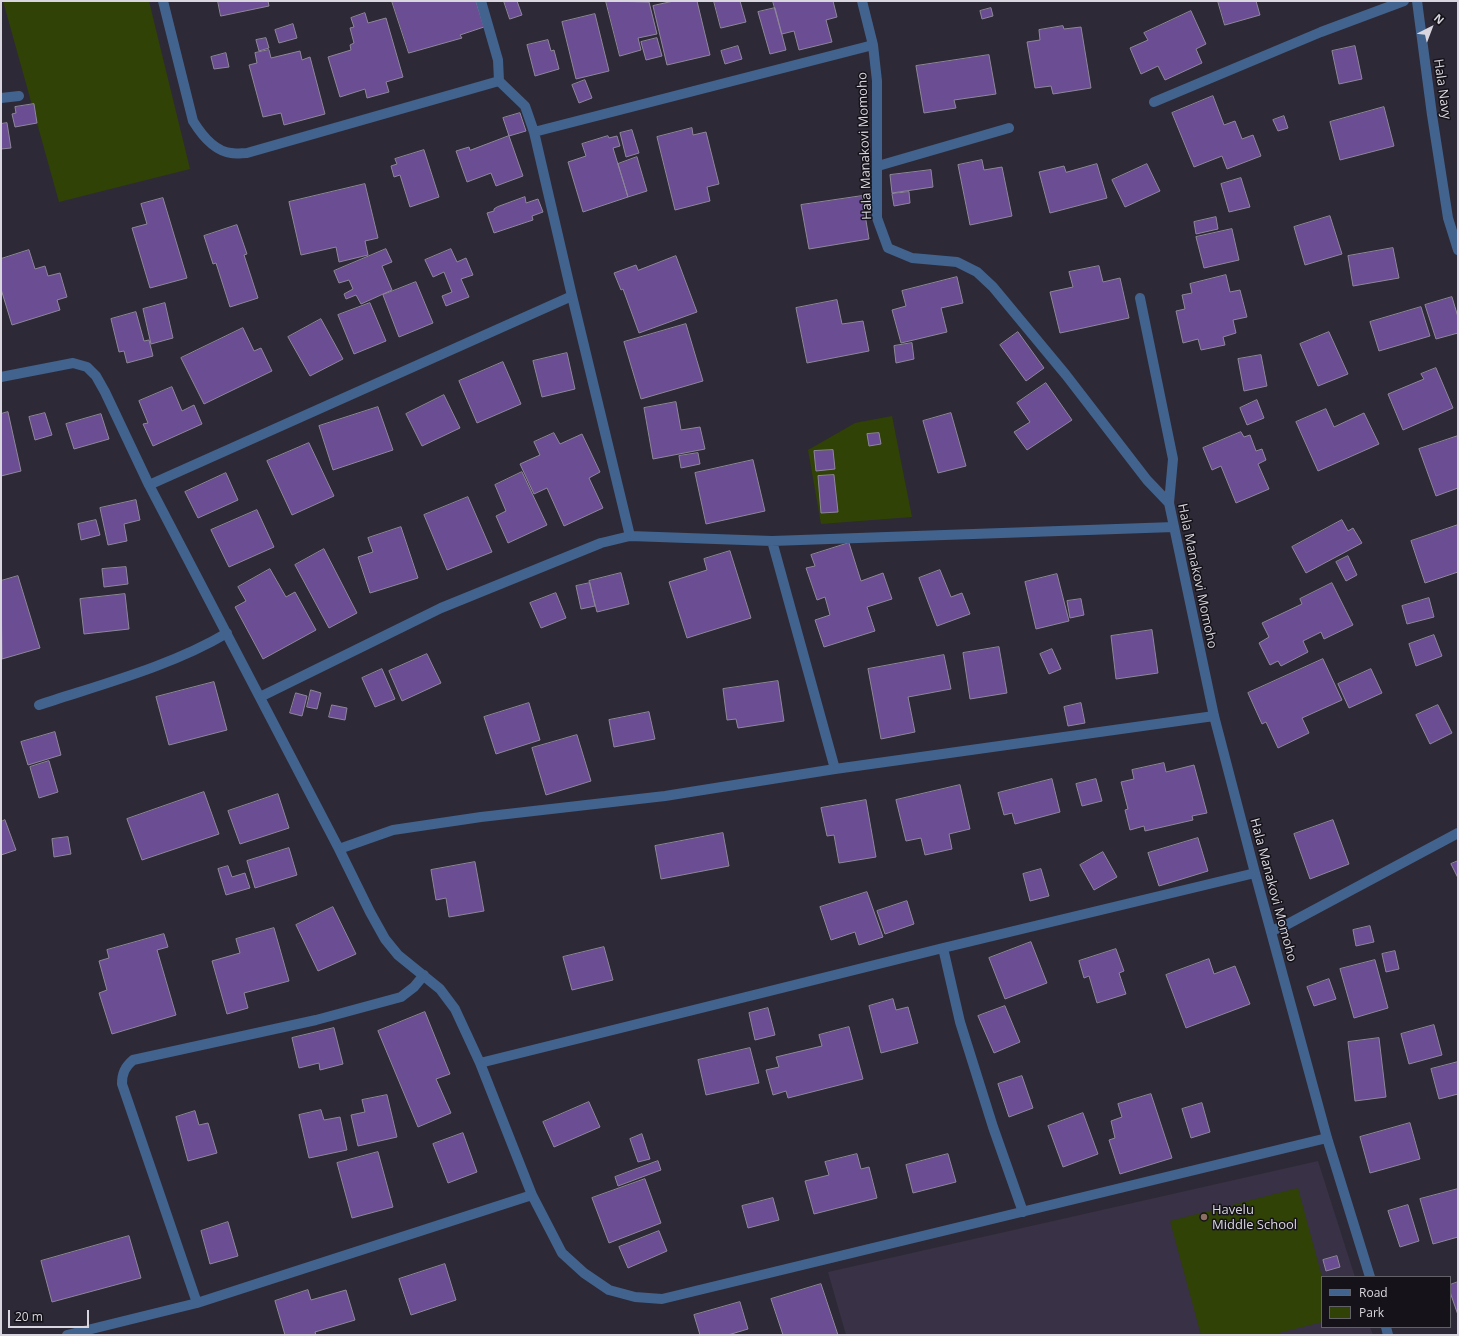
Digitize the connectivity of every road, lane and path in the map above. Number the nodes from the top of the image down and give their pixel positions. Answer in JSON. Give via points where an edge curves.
{"nodes":[{"id":1,"x":163,"y":1,"type":"edge"},
{"id":2,"x":481,"y":1,"type":"edge"},
{"id":3,"x":862,"y":1,"type":"edge"},
{"id":4,"x":1404,"y":1,"type":"edge"},
{"id":5,"x":1417,"y":1,"type":"edge"},
{"id":6,"x":874,"y":45,"type":"junction"},
{"id":7,"x":499,"y":81,"type":"junction"},
{"id":8,"x":19,"y":96,"type":"dead end"},
{"id":9,"x":1,"y":98,"type":"edge"},
{"id":10,"x":1154,"y":102,"type":"dead end"},
{"id":11,"x":1009,"y":128,"type":"dead end"},
{"id":12,"x":534,"y":132,"type":"junction"},
{"id":13,"x":878,"y":166,"type":"junction"},
{"id":14,"x":1453,"y":217,"type":"edge"},
{"id":15,"x":1458,"y":250,"type":"edge"},
{"id":16,"x":572,"y":296,"type":"junction"},
{"id":17,"x":1140,"y":298,"type":"dead end"},
{"id":18,"x":1,"y":377,"type":"edge"},
{"id":19,"x":149,"y":485,"type":"junction"},
{"id":20,"x":1170,"y":503,"type":"junction"},
{"id":21,"x":1174,"y":527,"type":"junction"},
{"id":22,"x":630,"y":536,"type":"junction"},
{"id":23,"x":772,"y":541,"type":"junction"},
{"id":24,"x":227,"y":633,"type":"junction"},
{"id":25,"x":260,"y":697,"type":"junction"},
{"id":26,"x":39,"y":705,"type":"dead end"},
{"id":27,"x":1214,"y":716,"type":"junction"},
{"id":28,"x":835,"y":769,"type":"junction"},
{"id":29,"x":1458,"y":833,"type":"edge"},
{"id":30,"x":339,"y":849,"type":"junction"},
{"id":31,"x":1255,"y":873,"type":"junction"},
{"id":32,"x":1271,"y":931,"type":"junction"},
{"id":33,"x":943,"y":948,"type":"junction"},
{"id":34,"x":424,"y":975,"type":"junction"},
{"id":35,"x":480,"y":1063,"type":"junction"},
{"id":36,"x":1326,"y":1138,"type":"junction"},
{"id":37,"x":532,"y":1195,"type":"junction"},
{"id":38,"x":1023,"y":1212,"type":"junction"},
{"id":39,"x":1370,"y":1276,"type":"edge"},
{"id":40,"x":196,"y":1303,"type":"junction"},
{"id":41,"x":68,"y":1335,"type":"edge"}],
"edges":[{"from":1,"to":7,"type":"street","via":[[193,121],[202,135],[229,153],[247,153]]},
{"from":2,"to":7,"type":"street","via":[[498,60]]},
{"from":3,"to":6,"type":"street","name":"Hala Manakovi Momoho"},
{"from":4,"to":10,"type":"street","via":[[1321,32]]},
{"from":5,"to":14,"type":"street","name":"Hala Navy","via":[[1432,115]]},
{"from":6,"to":12,"type":"street"},
{"from":6,"to":13,"type":"street","name":"Hala Manakovi Momoho"},
{"from":7,"to":12,"type":"street","via":[[525,106]]},
{"from":8,"to":9,"type":"street"},
{"from":11,"to":13,"type":"street"},
{"from":12,"to":16,"type":"street"},
{"from":13,"to":20,"type":"street","name":"Hala Manakovi Momoho","via":[[877,218],[888,248],[912,258],[957,262],[977,272],[1066,375],[1147,480]]},
{"from":14,"to":15,"type":"street","name":"Hala Navy"},
{"from":16,"to":19,"type":"street"},
{"from":16,"to":22,"type":"street"},
{"from":17,"to":20,"type":"street","via":[[1172,459]]},
{"from":18,"to":19,"type":"street","via":[[73,363],[87,367],[96,376]]},
{"from":19,"to":24,"type":"street"},
{"from":20,"to":21,"type":"street","name":"Hala Manakovi Momoho"},
{"from":21,"to":23,"type":"street"},
{"from":21,"to":27,"type":"street","name":"Hala Manakovi Momoho"},
{"from":22,"to":23,"type":"street"},
{"from":22,"to":25,"type":"street","via":[[601,543],[441,608]]},
{"from":23,"to":28,"type":"street"},
{"from":24,"to":25,"type":"street"},
{"from":24,"to":26,"type":"street","via":[[209,644],[148,669]]},
{"from":25,"to":30,"type":"street"},
{"from":27,"to":28,"type":"street"},
{"from":27,"to":31,"type":"street","name":"Hala Manakovi Momoho"},
{"from":28,"to":30,"type":"street","via":[[665,796],[393,830]]},
{"from":29,"to":32,"type":"street"},
{"from":30,"to":34,"type":"street","via":[[386,939],[398,955]]},
{"from":31,"to":32,"type":"street","name":"Hala Manakovi Momoho"},
{"from":31,"to":33,"type":"street"},
{"from":32,"to":36,"type":"street","name":"Hala Manakovi Momoho"},
{"from":33,"to":35,"type":"street"},
{"from":33,"to":38,"type":"street","via":[[960,1022],[993,1128]]},
{"from":34,"to":35,"type":"street","via":[[455,1009]]},
{"from":34,"to":40,"type":"street","via":[[401,997],[316,1020],[133,1060],[126,1067],[122,1075],[122,1084]]},
{"from":35,"to":37,"type":"street"},
{"from":36,"to":38,"type":"street"},
{"from":36,"to":39,"type":"street","name":"Hala Manakovi Momoho"},
{"from":37,"to":38,"type":"street","via":[[562,1253],[584,1273],[609,1290],[635,1297],[662,1299]]},
{"from":37,"to":40,"type":"street"},
{"from":40,"to":41,"type":"street"}]}
